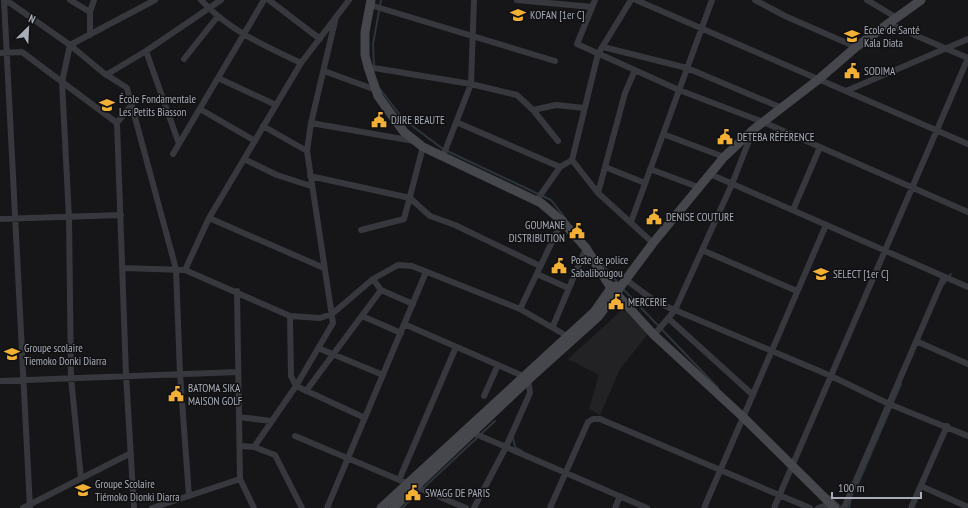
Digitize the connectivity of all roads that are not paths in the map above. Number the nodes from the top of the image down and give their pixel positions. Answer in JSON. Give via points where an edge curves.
{"nodes":[{"id":1,"x":5,"y":0,"type":"edge"},
{"id":2,"x":70,"y":0,"type":"edge"},
{"id":3,"x":94,"y":0,"type":"edge"},
{"id":4,"x":155,"y":0,"type":"edge"},
{"id":5,"x":201,"y":0,"type":"edge"},
{"id":6,"x":221,"y":0,"type":"edge"},
{"id":7,"x":264,"y":0,"type":"edge"},
{"id":8,"x":269,"y":0,"type":"edge"},
{"id":9,"x":349,"y":0,"type":"edge"},
{"id":10,"x":474,"y":0,"type":"edge"},
{"id":11,"x":517,"y":0,"type":"edge"},
{"id":12,"x":595,"y":0,"type":"edge"},
{"id":13,"x":631,"y":0,"type":"edge"},
{"id":14,"x":636,"y":0,"type":"edge"},
{"id":15,"x":712,"y":0,"type":"edge"},
{"id":16,"x":755,"y":0,"type":"edge"},
{"id":17,"x":867,"y":0,"type":"edge"},
{"id":18,"x":921,"y":0,"type":"edge"},
{"id":19,"x":370,"y":2,"type":"edge"},
{"id":20,"x":14,"y":3,"type":"edge"},
{"id":21,"x":592,"y":7,"type":"junction"},
{"id":22,"x":209,"y":9,"type":"junction"},
{"id":23,"x":90,"y":12,"type":"junction"},
{"id":24,"x":218,"y":16,"type":"junction"},
{"id":25,"x":336,"y":17,"type":"junction"},
{"id":26,"x":893,"y":21,"type":"junction"},
{"id":27,"x":701,"y":28,"type":"junction"},
{"id":28,"x":90,"y":35,"type":"junction"},
{"id":29,"x":244,"y":36,"type":"junction"},
{"id":30,"x":473,"y":37,"type":"junction"},
{"id":31,"x":320,"y":39,"type":"junction"},
{"id":32,"x":968,"y":39,"type":"edge"},
{"id":33,"x":70,"y":45,"type":"junction"},
{"id":34,"x":603,"y":46,"type":"junction"},
{"id":35,"x":856,"y":48,"type":"junction"},
{"id":36,"x":944,"y":48,"type":"junction"},
{"id":37,"x":146,"y":51,"type":"junction"},
{"id":38,"x":3,"y":53,"type":"edge"},
{"id":39,"x":598,"y":54,"type":"junction"},
{"id":40,"x":968,"y":58,"type":"edge"},
{"id":41,"x":184,"y":59,"type":"dead end"},
{"id":42,"x":555,"y":61,"type":"dead end"},
{"id":43,"x":300,"y":63,"type":"junction"},
{"id":44,"x":368,"y":67,"type":"junction"},
{"id":45,"x":687,"y":68,"type":"junction"},
{"id":46,"x":635,"y":70,"type":"junction"},
{"id":47,"x":324,"y":72,"type":"junction"},
{"id":48,"x":107,"y":75,"type":"junction"},
{"id":49,"x":218,"y":78,"type":"junction"},
{"id":50,"x":819,"y":79,"type":"junction"},
{"id":51,"x":62,"y":82,"type":"junction"},
{"id":52,"x":471,"y":84,"type":"junction"},
{"id":53,"x":376,"y":90,"type":"junction"},
{"id":54,"x":679,"y":90,"type":"junction"},
{"id":55,"x":846,"y":91,"type":"junction"},
{"id":56,"x":132,"y":104,"type":"junction"},
{"id":57,"x":276,"y":105,"type":"junction"},
{"id":58,"x":584,"y":108,"type":"junction"},
{"id":59,"x":782,"y":108,"type":"junction"},
{"id":60,"x":200,"y":109,"type":"junction"},
{"id":61,"x":533,"y":110,"type":"junction"},
{"id":62,"x":456,"y":122,"type":"junction"},
{"id":63,"x":763,"y":122,"type":"junction"},
{"id":64,"x":117,"y":123,"type":"junction"},
{"id":65,"x":311,"y":123,"type":"junction"},
{"id":66,"x":263,"y":126,"type":"junction"},
{"id":67,"x":754,"y":130,"type":"junction"},
{"id":68,"x":937,"y":130,"type":"junction"},
{"id":69,"x":662,"y":134,"type":"junction"},
{"id":70,"x":255,"y":141,"type":"junction"},
{"id":71,"x":558,"y":141,"type":"dead end"},
{"id":72,"x":179,"y":144,"type":"junction"},
{"id":73,"x":420,"y":144,"type":"junction"},
{"id":74,"x":968,"y":144,"type":"edge"},
{"id":75,"x":820,"y":147,"type":"junction"},
{"id":76,"x":307,"y":151,"type":"junction"},
{"id":77,"x":173,"y":154,"type":"dead end"},
{"id":78,"x":442,"y":156,"type":"junction"},
{"id":79,"x":724,"y":157,"type":"junction"},
{"id":80,"x":244,"y":159,"type":"junction"},
{"id":81,"x":572,"y":160,"type":"junction"},
{"id":82,"x":560,"y":167,"type":"junction"},
{"id":83,"x":605,"y":167,"type":"junction"},
{"id":84,"x":650,"y":169,"type":"junction"},
{"id":85,"x":710,"y":174,"type":"junction"},
{"id":86,"x":310,"y":176,"type":"junction"},
{"id":87,"x":645,"y":183,"type":"junction"},
{"id":88,"x":732,"y":184,"type":"junction"},
{"id":89,"x":311,"y":186,"type":"junction"},
{"id":90,"x":698,"y":187,"type":"junction"},
{"id":91,"x":912,"y":188,"type":"junction"},
{"id":92,"x":598,"y":193,"type":"junction"},
{"id":93,"x":410,"y":198,"type":"junction"},
{"id":94,"x":536,"y":200,"type":"junction"},
{"id":95,"x":793,"y":210,"type":"junction"},
{"id":96,"x":968,"y":212,"type":"edge"},
{"id":97,"x":121,"y":215,"type":"junction"},
{"id":98,"x":15,"y":218,"type":"junction"},
{"id":99,"x":69,"y":218,"type":"junction"},
{"id":100,"x":209,"y":218,"type":"junction"},
{"id":101,"x":0,"y":219,"type":"edge"},
{"id":102,"x":562,"y":221,"type":"junction"},
{"id":103,"x":631,"y":222,"type":"junction"},
{"id":104,"x":826,"y":225,"type":"junction"},
{"id":105,"x":361,"y":230,"type":"dead end"},
{"id":106,"x":653,"y":243,"type":"junction"},
{"id":107,"x":586,"y":248,"type":"junction"},
{"id":108,"x":702,"y":250,"type":"junction"},
{"id":109,"x":885,"y":250,"type":"junction"},
{"id":110,"x":540,"y":266,"type":"junction"},
{"id":111,"x":122,"y":268,"type":"junction"},
{"id":112,"x":324,"y":268,"type":"junction"},
{"id":113,"x":176,"y":269,"type":"junction"},
{"id":114,"x":185,"y":270,"type":"junction"},
{"id":115,"x":426,"y":272,"type":"junction"},
{"id":116,"x":537,"y":274,"type":"junction"},
{"id":117,"x":944,"y":277,"type":"junction"},
{"id":118,"x":373,"y":279,"type":"junction"},
{"id":119,"x":625,"y":280,"type":"junction"},
{"id":120,"x":968,"y":287,"type":"edge"},
{"id":121,"x":568,"y":288,"type":"junction"},
{"id":122,"x":381,"y":290,"type":"junction"},
{"id":123,"x":237,"y":291,"type":"junction"},
{"id":124,"x":614,"y":291,"type":"junction"},
{"id":125,"x":797,"y":291,"type":"junction"},
{"id":126,"x":413,"y":304,"type":"junction"},
{"id":127,"x":520,"y":309,"type":"junction"},
{"id":128,"x":675,"y":310,"type":"junction"},
{"id":129,"x":332,"y":314,"type":"junction"},
{"id":130,"x":290,"y":316,"type":"junction"},
{"id":131,"x":362,"y":316,"type":"junction"},
{"id":132,"x":668,"y":318,"type":"junction"},
{"id":133,"x":404,"y":324,"type":"junction"},
{"id":134,"x":553,"y":326,"type":"junction"},
{"id":135,"x":401,"y":333,"type":"junction"},
{"id":136,"x":654,"y":335,"type":"junction"},
{"id":137,"x":567,"y":336,"type":"junction"},
{"id":138,"x":916,"y":341,"type":"junction"},
{"id":139,"x":456,"y":346,"type":"junction"},
{"id":140,"x":318,"y":348,"type":"junction"},
{"id":141,"x":772,"y":351,"type":"junction"},
{"id":142,"x":334,"y":354,"type":"junction"},
{"id":143,"x":968,"y":364,"type":"edge"},
{"id":144,"x":498,"y":365,"type":"junction"},
{"id":145,"x":238,"y":372,"type":"junction"},
{"id":146,"x":180,"y":374,"type":"junction"},
{"id":147,"x":383,"y":375,"type":"junction"},
{"id":148,"x":126,"y":376,"type":"junction"},
{"id":149,"x":831,"y":376,"type":"junction"},
{"id":150,"x":71,"y":378,"type":"junction"},
{"id":151,"x":526,"y":378,"type":"junction"},
{"id":152,"x":0,"y":381,"type":"edge"},
{"id":153,"x":22,"y":381,"type":"junction"},
{"id":154,"x":296,"y":386,"type":"junction"},
{"id":155,"x":306,"y":391,"type":"junction"},
{"id":156,"x":753,"y":395,"type":"junction"},
{"id":157,"x":484,"y":396,"type":"dead end"},
{"id":158,"x":889,"y":404,"type":"junction"},
{"id":159,"x":743,"y":417,"type":"junction"},
{"id":160,"x":239,"y":418,"type":"junction"},
{"id":161,"x":365,"y":418,"type":"junction"},
{"id":162,"x":271,"y":421,"type":"junction"},
{"id":163,"x":947,"y":426,"type":"junction"},
{"id":164,"x":470,"y":432,"type":"junction"},
{"id":165,"x":295,"y":436,"type":"dead end"},
{"id":166,"x":968,"y":436,"type":"edge"},
{"id":167,"x":240,"y":446,"type":"junction"},
{"id":168,"x":254,"y":447,"type":"junction"},
{"id":169,"x":506,"y":447,"type":"junction"},
{"id":170,"x":131,"y":453,"type":"junction"},
{"id":171,"x":348,"y":458,"type":"junction"},
{"id":172,"x":792,"y":467,"type":"junction"},
{"id":173,"x":720,"y":469,"type":"junction"},
{"id":174,"x":565,"y":472,"type":"junction"},
{"id":175,"x":81,"y":478,"type":"junction"},
{"id":176,"x":240,"y":478,"type":"junction"},
{"id":177,"x":408,"y":484,"type":"junction"},
{"id":178,"x":921,"y":486,"type":"junction"},
{"id":179,"x":780,"y":495,"type":"junction"},
{"id":180,"x":189,"y":496,"type":"junction"},
{"id":181,"x":620,"y":496,"type":"junction"},
{"id":182,"x":832,"y":506,"type":"edge"},
{"id":183,"x":27,"y":507,"type":"edge"},
{"id":184,"x":968,"y":507,"type":"edge"},
{"id":185,"x":134,"y":508,"type":"edge"},
{"id":186,"x":152,"y":508,"type":"edge"},
{"id":187,"x":254,"y":508,"type":"edge"},
{"id":188,"x":302,"y":508,"type":"edge"},
{"id":189,"x":327,"y":508,"type":"edge"},
{"id":190,"x":381,"y":508,"type":"edge"},
{"id":191,"x":393,"y":508,"type":"edge"},
{"id":192,"x":466,"y":508,"type":"edge"},
{"id":193,"x":474,"y":508,"type":"edge"},
{"id":194,"x":550,"y":508,"type":"edge"},
{"id":195,"x":615,"y":508,"type":"edge"},
{"id":196,"x":647,"y":508,"type":"edge"},
{"id":197,"x":704,"y":508,"type":"edge"},
{"id":198,"x":774,"y":508,"type":"edge"},
{"id":199,"x":810,"y":508,"type":"edge"},
{"id":200,"x":818,"y":508,"type":"edge"},
{"id":201,"x":844,"y":508,"type":"edge"},
{"id":202,"x":911,"y":508,"type":"edge"}],
"edges":[{"from":1,"to":20,"type":"street"},
{"from":1,"to":38,"type":"street"},
{"from":2,"to":23,"type":"street"},
{"from":3,"to":23,"type":"street"},
{"from":4,"to":28,"type":"street"},
{"from":5,"to":22,"type":"street"},
{"from":6,"to":22,"type":"street"},
{"from":7,"to":29,"type":"street"},
{"from":8,"to":31,"type":"street"},
{"from":9,"to":25,"type":"street"},
{"from":10,"to":30,"type":"street"},
{"from":11,"to":21,"type":"street"},
{"from":12,"to":21,"type":"street"},
{"from":13,"to":34,"type":"street"},
{"from":14,"to":27,"type":"street"},
{"from":15,"to":27,"type":"street"},
{"from":16,"to":35,"type":"street"},
{"from":17,"to":26,"type":"street"},
{"from":18,"to":26,"type":"main road"},
{"from":19,"to":30,"type":"street"},
{"from":19,"to":44,"type":"main road","via":[[365,32]]},
{"from":20,"to":33,"type":"street"},
{"from":21,"to":39,"type":"street","via":[[577,44]]},
{"from":22,"to":24,"type":"street"},
{"from":22,"to":37,"type":"street"},
{"from":23,"to":28,"type":"street"},
{"from":24,"to":29,"type":"street"},
{"from":24,"to":41,"type":"street"},
{"from":25,"to":31,"type":"street"},
{"from":25,"to":47,"type":"street"},
{"from":26,"to":35,"type":"main road"},
{"from":26,"to":36,"type":"street"},
{"from":27,"to":45,"type":"street"},
{"from":27,"to":50,"type":"street"},
{"from":28,"to":33,"type":"street"},
{"from":29,"to":43,"type":"street"},
{"from":29,"to":49,"type":"street"},
{"from":30,"to":42,"type":"street"},
{"from":30,"to":52,"type":"street"},
{"from":31,"to":43,"type":"street"},
{"from":32,"to":36,"type":"street"},
{"from":33,"to":48,"type":"street"},
{"from":33,"to":51,"type":"street"},
{"from":34,"to":39,"type":"street"},
{"from":34,"to":45,"type":"street"},
{"from":35,"to":50,"type":"main road"},
{"from":36,"to":40,"type":"street"},
{"from":36,"to":55,"type":"street"},
{"from":37,"to":48,"type":"street"},
{"from":37,"to":72,"type":"street"},
{"from":38,"to":51,"type":"street","via":[[22,52]]},
{"from":38,"to":98,"type":"street"},
{"from":39,"to":46,"type":"street"},
{"from":39,"to":58,"type":"street"},
{"from":40,"to":68,"type":"street"},
{"from":43,"to":57,"type":"street"},
{"from":44,"to":52,"type":"street"},
{"from":44,"to":53,"type":"main road"},
{"from":45,"to":54,"type":"street"},
{"from":45,"to":59,"type":"street"},
{"from":46,"to":54,"type":"street"},
{"from":46,"to":83,"type":"street","via":[[625,93]]},
{"from":47,"to":53,"type":"street"},
{"from":47,"to":65,"type":"street"},
{"from":48,"to":56,"type":"street","via":[[127,88]]},
{"from":49,"to":57,"type":"street"},
{"from":49,"to":60,"type":"street"},
{"from":50,"to":55,"type":"street"},
{"from":50,"to":59,"type":"main road"},
{"from":51,"to":64,"type":"street"},
{"from":51,"to":99,"type":"street"},
{"from":52,"to":61,"type":"street","via":[[517,95]]},
{"from":52,"to":62,"type":"street"},
{"from":53,"to":73,"type":"main road","via":[[404,132]]},
{"from":54,"to":63,"type":"street"},
{"from":54,"to":69,"type":"street"},
{"from":55,"to":68,"type":"street"},
{"from":56,"to":64,"type":"street"},
{"from":56,"to":113,"type":"street"},
{"from":57,"to":66,"type":"street"},
{"from":58,"to":61,"type":"street","via":[[556,106]]},
{"from":58,"to":81,"type":"street"},
{"from":59,"to":63,"type":"main road"},
{"from":60,"to":70,"type":"street"},
{"from":60,"to":72,"type":"street"},
{"from":61,"to":71,"type":"street"},
{"from":62,"to":78,"type":"street"},
{"from":62,"to":82,"type":"street"},
{"from":63,"to":67,"type":"main road"},
{"from":63,"to":75,"type":"street"},
{"from":64,"to":97,"type":"street"},
{"from":65,"to":73,"type":"street"},
{"from":65,"to":76,"type":"street"},
{"from":66,"to":70,"type":"street"},
{"from":66,"to":76,"type":"street"},
{"from":67,"to":79,"type":"main road"},
{"from":67,"to":88,"type":"street"},
{"from":68,"to":74,"type":"street"},
{"from":68,"to":91,"type":"street"},
{"from":69,"to":79,"type":"street"},
{"from":69,"to":84,"type":"street"},
{"from":70,"to":80,"type":"street"},
{"from":72,"to":77,"type":"street"},
{"from":73,"to":78,"type":"main road"},
{"from":73,"to":93,"type":"street"},
{"from":75,"to":91,"type":"street"},
{"from":75,"to":95,"type":"street"},
{"from":76,"to":86,"type":"street"},
{"from":78,"to":94,"type":"main road"},
{"from":79,"to":85,"type":"main road"},
{"from":80,"to":89,"type":"street","via":[[277,175]]},
{"from":80,"to":100,"type":"street"},
{"from":81,"to":82,"type":"street"},
{"from":81,"to":92,"type":"street"},
{"from":82,"to":94,"type":"street"},
{"from":83,"to":87,"type":"street"},
{"from":83,"to":92,"type":"street"},
{"from":84,"to":87,"type":"street"},
{"from":84,"to":90,"type":"street"},
{"from":85,"to":88,"type":"street"},
{"from":85,"to":90,"type":"main road"},
{"from":86,"to":89,"type":"street"},
{"from":86,"to":93,"type":"street"},
{"from":87,"to":103,"type":"street"},
{"from":88,"to":95,"type":"street"},
{"from":88,"to":108,"type":"street"},
{"from":89,"to":112,"type":"street"},
{"from":90,"to":106,"type":"main road"},
{"from":91,"to":96,"type":"street"},
{"from":91,"to":109,"type":"street"},
{"from":92,"to":103,"type":"street"},
{"from":93,"to":105,"type":"street","via":[[404,219]]},
{"from":93,"to":110,"type":"street","via":[[430,216],[455,225]]},
{"from":94,"to":102,"type":"main road"},
{"from":95,"to":104,"type":"street"},
{"from":97,"to":99,"type":"street"},
{"from":97,"to":111,"type":"street"},
{"from":98,"to":99,"type":"street"},
{"from":98,"to":101,"type":"street"},
{"from":98,"to":153,"type":"street"},
{"from":99,"to":150,"type":"street"},
{"from":100,"to":112,"type":"street"},
{"from":100,"to":114,"type":"street"},
{"from":102,"to":107,"type":"main road"},
{"from":102,"to":110,"type":"street"},
{"from":103,"to":106,"type":"street"},
{"from":104,"to":109,"type":"street"},
{"from":104,"to":125,"type":"street"},
{"from":106,"to":119,"type":"main road"},
{"from":107,"to":121,"type":"street"},
{"from":107,"to":124,"type":"main road"},
{"from":108,"to":125,"type":"street"},
{"from":108,"to":128,"type":"street"},
{"from":109,"to":117,"type":"street"},
{"from":109,"to":149,"type":"street"},
{"from":110,"to":116,"type":"street"},
{"from":111,"to":113,"type":"street"},
{"from":111,"to":148,"type":"street"},
{"from":112,"to":129,"type":"street"},
{"from":113,"to":114,"type":"street"},
{"from":113,"to":146,"type":"street"},
{"from":114,"to":123,"type":"street"},
{"from":115,"to":118,"type":"street","via":[[412,266],[398,265]]},
{"from":115,"to":126,"type":"street"},
{"from":115,"to":127,"type":"street"},
{"from":116,"to":121,"type":"street"},
{"from":116,"to":127,"type":"street"},
{"from":117,"to":120,"type":"street"},
{"from":117,"to":138,"type":"street"},
{"from":118,"to":122,"type":"street"},
{"from":118,"to":129,"type":"street"},
{"from":119,"to":124,"type":"main road"},
{"from":119,"to":128,"type":"street","via":[[647,296]]},
{"from":121,"to":134,"type":"street"},
{"from":122,"to":126,"type":"street"},
{"from":122,"to":131,"type":"street"},
{"from":123,"to":130,"type":"street"},
{"from":123,"to":145,"type":"street"},
{"from":124,"to":136,"type":"main road"},
{"from":124,"to":137,"type":"main road"},
{"from":124,"to":151,"type":"main road","via":[[598,317]]},
{"from":125,"to":141,"type":"street"},
{"from":126,"to":133,"type":"street"},
{"from":127,"to":134,"type":"street"},
{"from":128,"to":132,"type":"street"},
{"from":128,"to":141,"type":"street"},
{"from":129,"to":130,"type":"street","via":[[320,318]]},
{"from":129,"to":140,"type":"street","via":[[333,323]]},
{"from":130,"to":154,"type":"street","via":[[291,376]]},
{"from":131,"to":135,"type":"street"},
{"from":131,"to":142,"type":"street"},
{"from":132,"to":136,"type":"street"},
{"from":132,"to":156,"type":"street"},
{"from":133,"to":135,"type":"street"},
{"from":133,"to":139,"type":"street"},
{"from":134,"to":137,"type":"street"},
{"from":135,"to":147,"type":"street"},
{"from":136,"to":159,"type":"main road"},
{"from":137,"to":151,"type":"main road"},
{"from":138,"to":143,"type":"street"},
{"from":138,"to":158,"type":"street"},
{"from":139,"to":144,"type":"street"},
{"from":139,"to":177,"type":"street"},
{"from":140,"to":142,"type":"street"},
{"from":140,"to":154,"type":"street"},
{"from":141,"to":149,"type":"street"},
{"from":141,"to":156,"type":"street"},
{"from":142,"to":147,"type":"street"},
{"from":142,"to":155,"type":"street"},
{"from":144,"to":151,"type":"street"},
{"from":144,"to":157,"type":"street"},
{"from":145,"to":146,"type":"street"},
{"from":145,"to":160,"type":"street"},
{"from":146,"to":148,"type":"street"},
{"from":146,"to":180,"type":"street"},
{"from":147,"to":161,"type":"street"},
{"from":148,"to":150,"type":"street"},
{"from":148,"to":170,"type":"street"},
{"from":149,"to":158,"type":"street"},
{"from":149,"to":172,"type":"street"},
{"from":150,"to":153,"type":"street"},
{"from":150,"to":175,"type":"street"},
{"from":151,"to":164,"type":"main road"},
{"from":151,"to":169,"type":"street","via":[[530,393]]},
{"from":152,"to":153,"type":"street"},
{"from":153,"to":183,"type":"street"},
{"from":154,"to":155,"type":"street"},
{"from":154,"to":162,"type":"street"},
{"from":155,"to":161,"type":"street"},
{"from":156,"to":159,"type":"street"},
{"from":158,"to":163,"type":"street"},
{"from":158,"to":201,"type":"street"},
{"from":159,"to":172,"type":"main road"},
{"from":159,"to":173,"type":"street"},
{"from":160,"to":162,"type":"street"},
{"from":160,"to":167,"type":"street"},
{"from":161,"to":171,"type":"street"},
{"from":162,"to":168,"type":"street"},
{"from":163,"to":166,"type":"street"},
{"from":163,"to":178,"type":"street"},
{"from":164,"to":169,"type":"street"},
{"from":164,"to":177,"type":"main road"},
{"from":165,"to":171,"type":"street"},
{"from":167,"to":168,"type":"street"},
{"from":167,"to":176,"type":"street"},
{"from":168,"to":188,"type":"street","via":[[275,455]]},
{"from":169,"to":174,"type":"street"},
{"from":169,"to":193,"type":"street"},
{"from":170,"to":175,"type":"street"},
{"from":170,"to":185,"type":"street"},
{"from":171,"to":177,"type":"street"},
{"from":171,"to":189,"type":"street"},
{"from":172,"to":179,"type":"street"},
{"from":172,"to":182,"type":"main road"},
{"from":173,"to":174,"type":"street","via":[[600,419],[593,419],[588,422]]},
{"from":173,"to":179,"type":"street"},
{"from":173,"to":197,"type":"street"},
{"from":174,"to":181,"type":"street"},
{"from":174,"to":194,"type":"street"},
{"from":175,"to":183,"type":"street"},
{"from":176,"to":180,"type":"street"},
{"from":176,"to":187,"type":"street"},
{"from":177,"to":190,"type":"main road"},
{"from":177,"to":191,"type":"main road"},
{"from":177,"to":192,"type":"street"},
{"from":178,"to":184,"type":"street"},
{"from":178,"to":202,"type":"street"},
{"from":179,"to":198,"type":"street"},
{"from":179,"to":199,"type":"street"},
{"from":180,"to":186,"type":"street"},
{"from":181,"to":195,"type":"street"},
{"from":181,"to":196,"type":"street"},
{"from":182,"to":200,"type":"street"}]}
